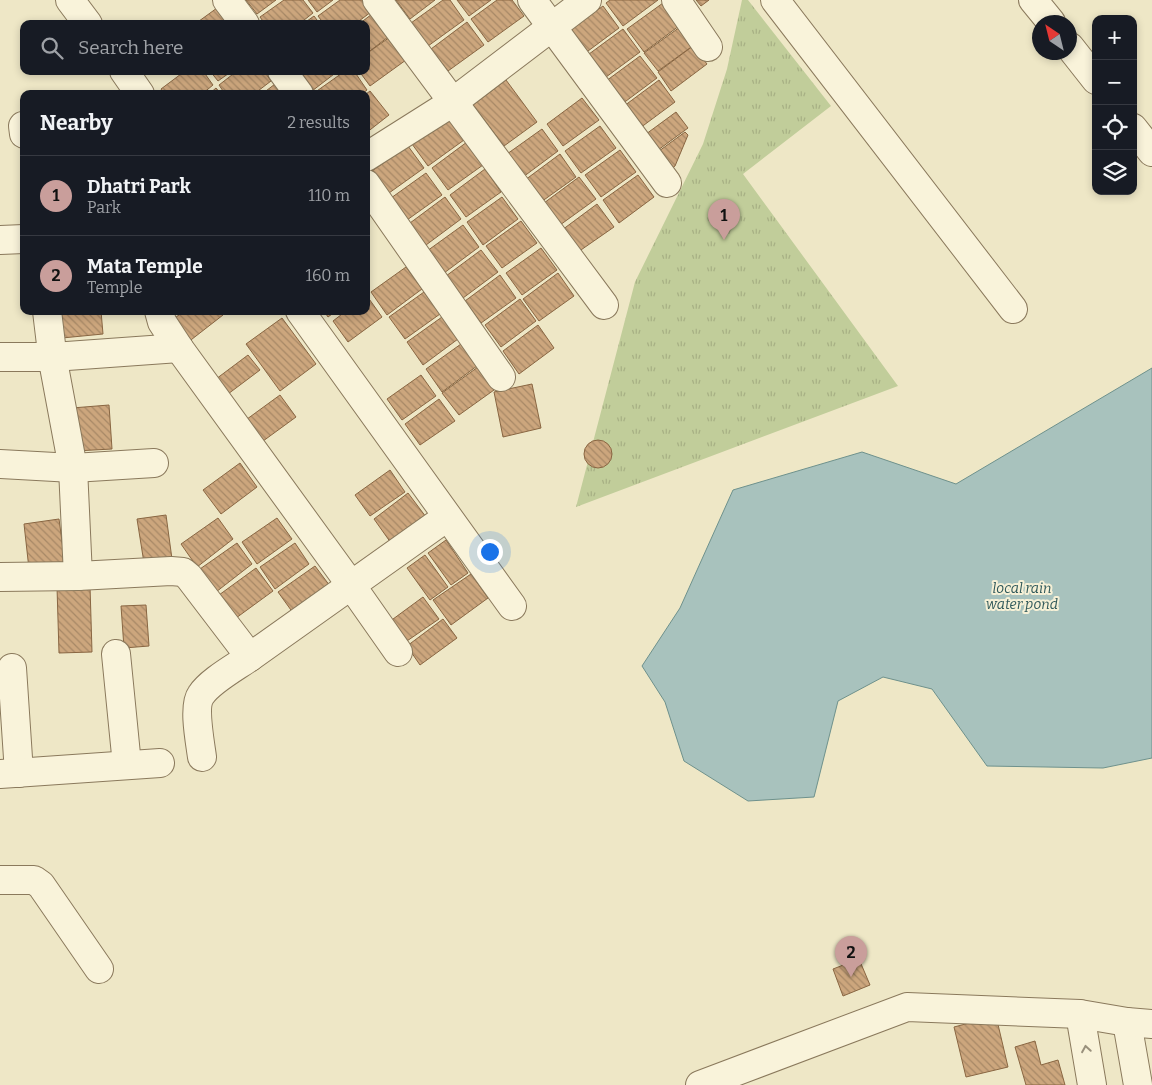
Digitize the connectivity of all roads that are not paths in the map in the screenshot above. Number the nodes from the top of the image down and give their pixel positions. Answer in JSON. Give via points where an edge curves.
{"nodes":[{"id":1,"x":70,"y":0,"type":"edge"},
{"id":2,"x":227,"y":0,"type":"edge"},
{"id":3,"x":377,"y":0,"type":"edge"},
{"id":4,"x":532,"y":0,"type":"edge"},
{"id":5,"x":587,"y":0,"type":"edge"},
{"id":6,"x":676,"y":0,"type":"edge"},
{"id":7,"x":775,"y":0,"type":"edge"},
{"id":8,"x":1033,"y":0,"type":"edge"},
{"id":9,"x":1045,"y":15,"type":"edge"},
{"id":10,"x":85,"y":20,"type":"edge"},
{"id":11,"x":243,"y":20,"type":"edge"},
{"id":12,"x":552,"y":27,"type":"junction"},
{"id":13,"x":708,"y":48,"type":"dead end"},
{"id":14,"x":1077,"y":56,"type":"edge"},
{"id":15,"x":127,"y":75,"type":"edge"},
{"id":16,"x":285,"y":75,"type":"edge"},
{"id":17,"x":1092,"y":75,"type":"edge"},
{"id":18,"x":137,"y":90,"type":"edge"},
{"id":19,"x":296,"y":90,"type":"edge"},
{"id":20,"x":453,"y":102,"type":"junction"},
{"id":21,"x":1137,"y":133,"type":"edge"},
{"id":22,"x":1152,"y":152,"type":"edge"},
{"id":23,"x":370,"y":154,"type":"edge"},
{"id":24,"x":667,"y":183,"type":"dead end"},
{"id":25,"x":370,"y":190,"type":"edge"},
{"id":26,"x":20,"y":239,"type":"edge"},
{"id":27,"x":0,"y":240,"type":"edge"},
{"id":28,"x":604,"y":305,"type":"dead end"},
{"id":29,"x":1013,"y":309,"type":"dead end"},
{"id":30,"x":48,"y":315,"type":"edge"},
{"id":31,"x":161,"y":315,"type":"edge"},
{"id":32,"x":303,"y":315,"type":"edge"},
{"id":33,"x":179,"y":348,"type":"junction"},
{"id":34,"x":0,"y":357,"type":"edge"},
{"id":35,"x":53,"y":357,"type":"junction"},
{"id":36,"x":501,"y":377,"type":"dead end"},
{"id":37,"x":154,"y":463,"type":"dead end"},
{"id":38,"x":0,"y":464,"type":"edge"},
{"id":39,"x":73,"y":468,"type":"junction"},
{"id":40,"x":446,"y":516,"type":"junction"},
{"id":41,"x":78,"y":576,"type":"junction"},
{"id":42,"x":0,"y":577,"type":"edge"},
{"id":43,"x":351,"y":585,"type":"junction"},
{"id":44,"x":512,"y":606,"type":"dead end"},
{"id":45,"x":398,"y":652,"type":"dead end"},
{"id":46,"x":116,"y":654,"type":"dead end"},
{"id":47,"x":250,"y":657,"type":"junction"},
{"id":48,"x":12,"y":668,"type":"dead end"},
{"id":49,"x":202,"y":757,"type":"dead end"},
{"id":50,"x":160,"y":763,"type":"dead end"},
{"id":51,"x":127,"y":765,"type":"junction"},
{"id":52,"x":9,"y":773,"type":"edge"},
{"id":53,"x":0,"y":880,"type":"edge"},
{"id":54,"x":99,"y":969,"type":"dead end"},
{"id":55,"x":1080,"y":1014,"type":"junction"},
{"id":56,"x":1140,"y":1023,"type":"edge"},
{"id":57,"x":700,"y":1085,"type":"edge"},
{"id":58,"x":1092,"y":1085,"type":"edge"},
{"id":59,"x":1138,"y":1085,"type":"edge"}],
"edges":[{"from":1,"to":10,"type":"street"},
{"from":2,"to":11,"type":"street"},
{"from":3,"to":20,"type":"street"},
{"from":4,"to":12,"type":"street"},
{"from":5,"to":12,"type":"street"},
{"from":6,"to":13,"type":"street"},
{"from":7,"to":29,"type":"street"},
{"from":8,"to":9,"type":"street"},
{"from":12,"to":20,"type":"street"},
{"from":12,"to":24,"type":"street"},
{"from":14,"to":17,"type":"street"},
{"from":15,"to":18,"type":"street"},
{"from":16,"to":19,"type":"street"},
{"from":20,"to":23,"type":"street"},
{"from":20,"to":28,"type":"street"},
{"from":21,"to":22,"type":"street"},
{"from":25,"to":36,"type":"street"},
{"from":26,"to":27,"type":"street"},
{"from":30,"to":35,"type":"street"},
{"from":31,"to":33,"type":"street"},
{"from":32,"to":40,"type":"street"},
{"from":33,"to":35,"type":"street"},
{"from":33,"to":43,"type":"street"},
{"from":34,"to":35,"type":"street"},
{"from":35,"to":39,"type":"street"},
{"from":37,"to":39,"type":"street"},
{"from":38,"to":39,"type":"street"},
{"from":39,"to":41,"type":"street"},
{"from":40,"to":43,"type":"street"},
{"from":40,"to":44,"type":"street"},
{"from":41,"to":42,"type":"street"},
{"from":41,"to":47,"type":"street","via":[[183,572]]},
{"from":43,"to":45,"type":"street"},
{"from":43,"to":47,"type":"street"},
{"from":46,"to":51,"type":"street"},
{"from":47,"to":49,"type":"street","via":[[199,696],[197,713]]},
{"from":48,"to":52,"type":"street"},
{"from":50,"to":51,"type":"street"},
{"from":51,"to":52,"type":"street"},
{"from":53,"to":54,"type":"street","via":[[34,880],[41,885]]},
{"from":55,"to":56,"type":"street"},
{"from":55,"to":57,"type":"street","via":[[907,1007]]},
{"from":58,"to":55,"type":"street","one_way":true},
{"from":56,"to":59,"type":"street"}]}
